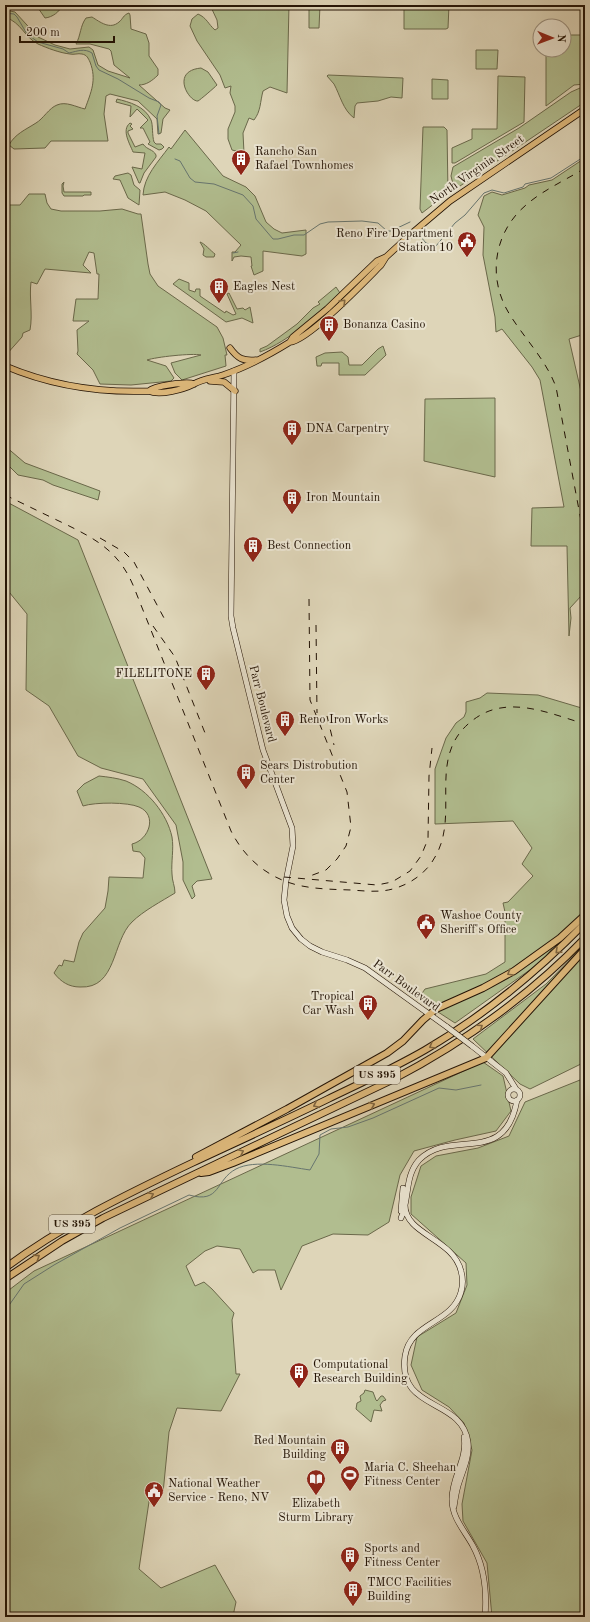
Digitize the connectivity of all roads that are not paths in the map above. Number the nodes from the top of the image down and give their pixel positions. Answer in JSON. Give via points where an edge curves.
{"nodes":[{"id":1,"x":585,"y":109,"type":"edge"},
{"id":2,"x":230,"y":348,"type":"dead end"},
{"id":3,"x":260,"y":359,"type":"junction"},
{"id":4,"x":5,"y":366,"type":"edge"},
{"id":5,"x":234,"y":371,"type":"junction"},
{"id":6,"x":205,"y":380,"type":"junction"},
{"id":7,"x":235,"y":391,"type":"junction"},
{"id":8,"x":585,"y":915,"type":"edge"},
{"id":9,"x":585,"y":923,"type":"edge"},
{"id":10,"x":585,"y":938,"type":"edge"},
{"id":11,"x":585,"y":949,"type":"edge"},
{"id":12,"x":429,"y":1015,"type":"junction"},
{"id":13,"x":486,"y":1058,"type":"junction"},
{"id":14,"x":510,"y":1079,"type":"junction"},
{"id":15,"x":516,"y":1089,"type":"junction"},
{"id":16,"x":510,"y":1090,"type":"junction"},
{"id":17,"x":511,"y":1100,"type":"junction"},
{"id":18,"x":518,"y":1100,"type":"junction"},
{"id":19,"x":514,"y":1110,"type":"junction"},
{"id":20,"x":431,"y":1152,"type":"junction"},
{"id":21,"x":194,"y":1174,"type":"junction"},
{"id":22,"x":143,"y":1186,"type":"junction"},
{"id":23,"x":405,"y":1205,"type":"junction"},
{"id":24,"x":400,"y":1217,"type":"junction"},
{"id":25,"x":414,"y":1225,"type":"junction"},
{"id":26,"x":5,"y":1268,"type":"edge"},
{"id":27,"x":5,"y":1280,"type":"edge"},
{"id":28,"x":485,"y":1617,"type":"edge"}],
"edges":[{"from":1,"to":3,"type":"main road","name":"North Virginia Street","via":[[459,194],[386,257],[377,261],[290,342]]},
{"from":2,"to":3,"type":"main road","via":[[241,359]]},
{"from":3,"to":5,"type":"main road","name":"North Virginia Street"},
{"from":4,"to":6,"type":"main road","name":"North Virginia Street","via":[[36,378],[71,387],[107,391],[149,391],[154,387],[187,382],[194,384]]},
{"from":5,"to":6,"type":"main road","name":"North Virginia Street"},
{"from":5,"to":7,"type":"main road","name":"Parr Boulevard"},
{"from":6,"to":7,"type":"main road","via":[[224,382]]},
{"from":7,"to":12,"type":"main road","name":"Parr Boulevard","via":[[231,616],[263,750],[292,828],[293,846],[284,895],[286,916],[296,933],[310,946],[365,968]]},
{"from":8,"to":12,"type":"highway","one_way":true,"via":[[560,938],[514,971],[440,1007]]},
{"from":9,"to":22,"type":"highway","number":"US 395","one_way":true,"via":[[551,957],[512,990],[470,1022],[426,1050],[373,1078]]},
{"from":21,"to":10,"type":"highway","number":"US 395","one_way":true,"via":[[392,1080],[434,1057],[469,1035],[518,998]]},
{"from":11,"to":13,"type":"highway"},
{"from":12,"to":13,"type":"main road","name":"Parr Boulevard","bridge":true},
{"from":12,"to":22,"type":"highway","via":[[387,1053]]},
{"from":13,"to":14,"type":"main road","name":"Parr Boulevard"},
{"from":21,"to":13,"type":"highway","one_way":true,"via":[[209,1172],[233,1163]]},
{"from":14,"to":15,"type":"main road","name":"Parr Boulevard"},
{"from":14,"to":16,"type":"main road"},
{"from":15,"to":16,"type":"main road"},
{"from":15,"to":18,"type":"main road","via":[[520,1095]]},
{"from":16,"to":17,"type":"main road","via":[[508,1094]]},
{"from":17,"to":18,"type":"main road"},
{"from":17,"to":19,"type":"main road"},
{"from":18,"to":19,"type":"main road"},
{"from":19,"to":20,"type":"main road","via":[[507,1127],[493,1139],[481,1143],[447,1146]]},
{"from":20,"to":23,"type":"main road","via":[[418,1161],[410,1174]]},
{"from":20,"to":24,"type":"main road","via":[[417,1161],[407,1175]]},
{"from":27,"to":21,"type":"highway","number":"US 395","one_way":true,"via":[[82,1229]]},
{"from":22,"to":26,"type":"highway","number":"US 395","via":[[78,1220]]},
{"from":23,"to":24,"type":"main road"},
{"from":23,"to":25,"type":"main road","via":[[407,1217]]},
{"from":24,"to":25,"type":"main road"},
{"from":25,"to":28,"type":"main road","via":[[452,1253],[461,1270],[462,1284],[458,1301],[452,1310],[412,1338],[406,1353],[406,1372],[412,1387],[420,1397],[454,1417],[463,1433],[463,1458],[452,1491],[452,1500],[458,1522],[474,1546],[482,1567],[486,1593]]}]}
